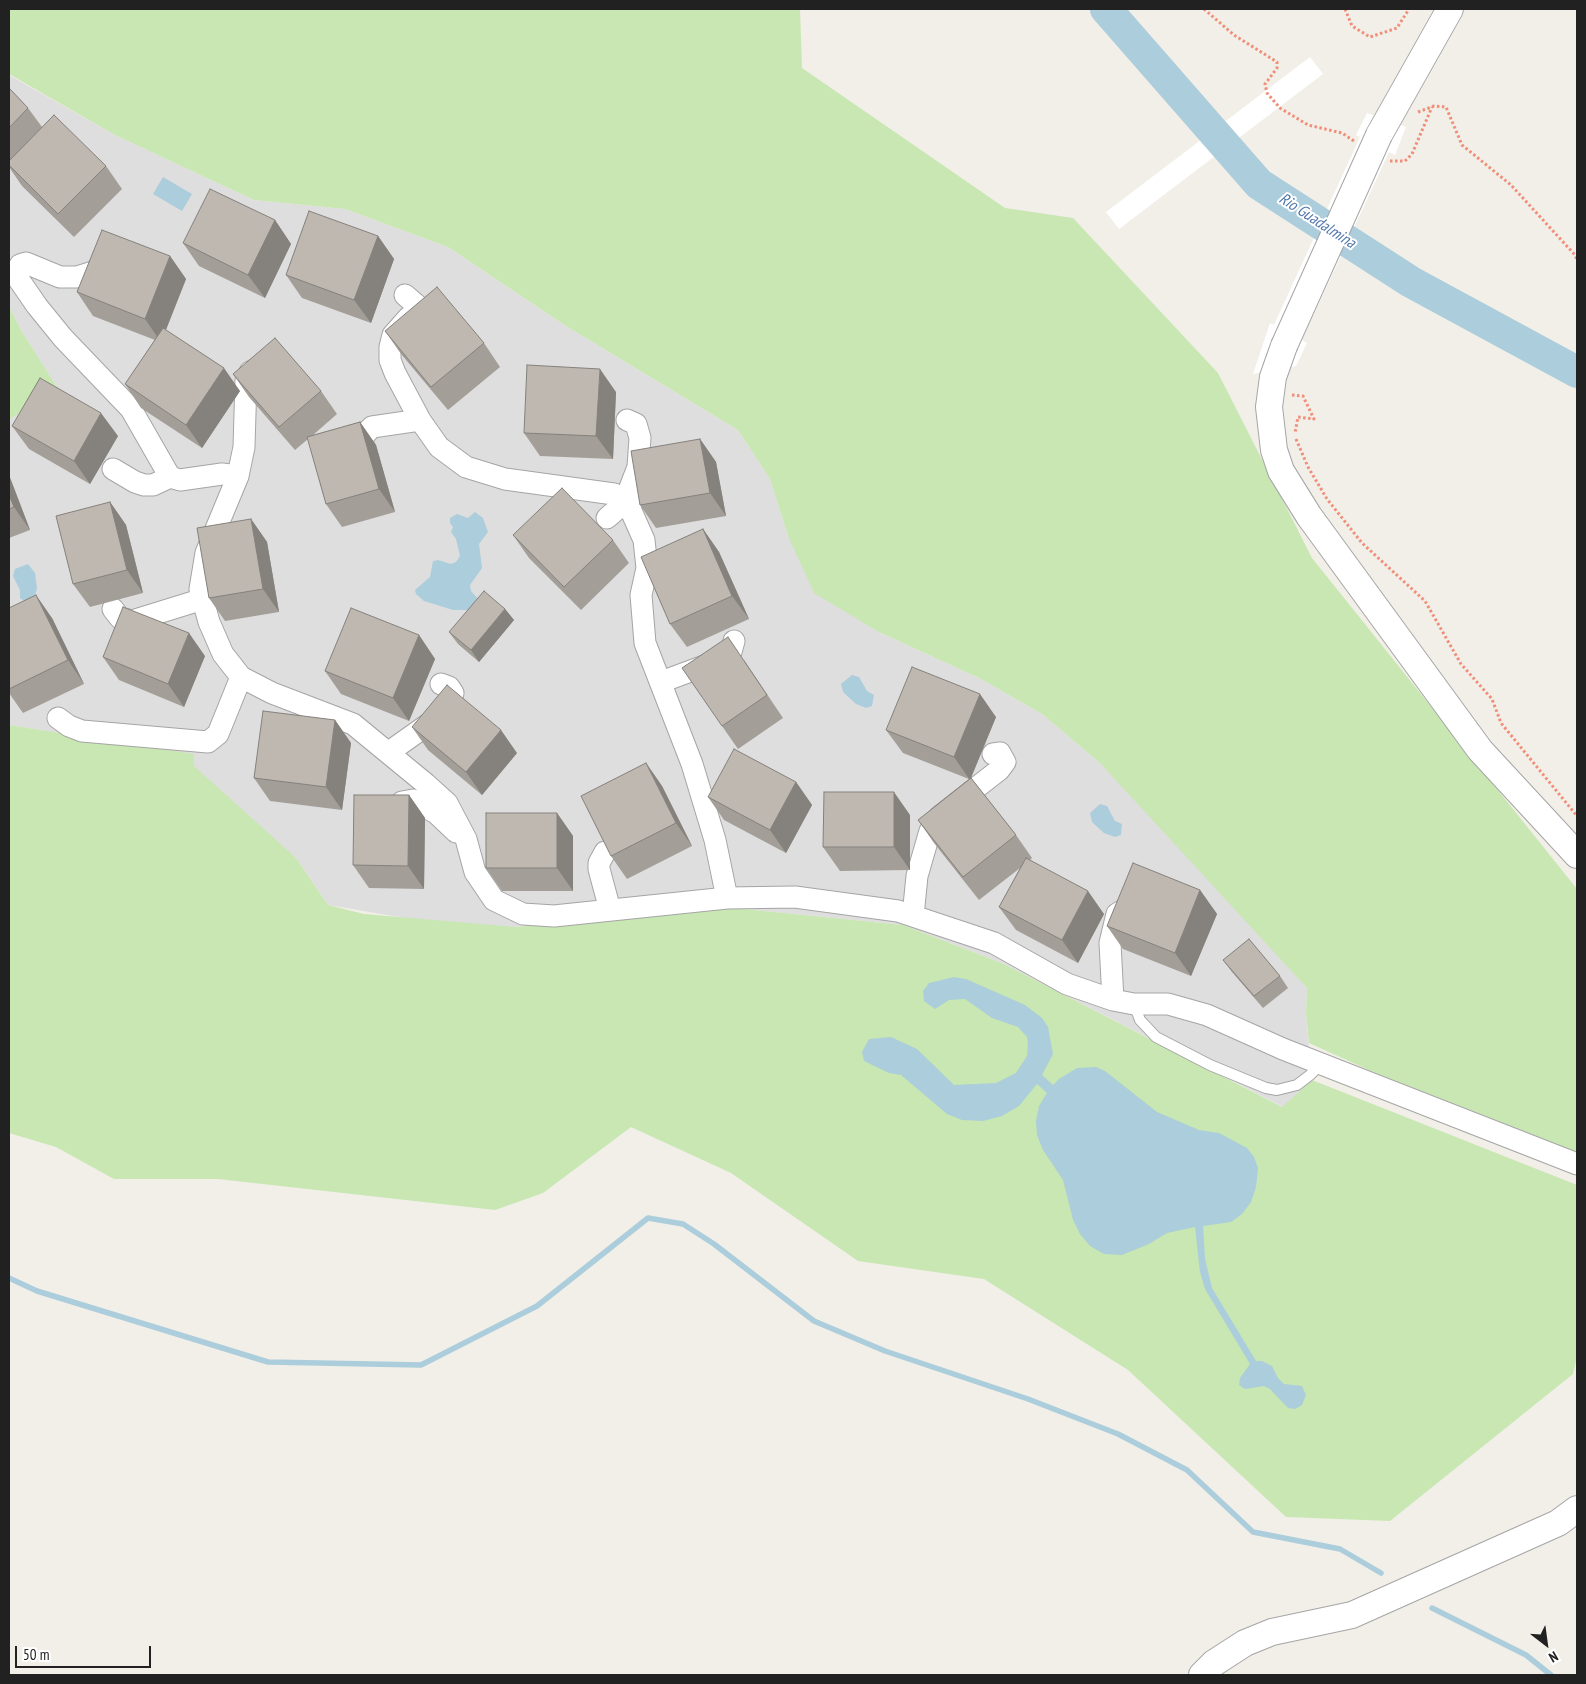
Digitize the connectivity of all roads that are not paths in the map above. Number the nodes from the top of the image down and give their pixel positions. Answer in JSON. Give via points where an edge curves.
{"nodes":[{"id":1,"x":1450,"y":9,"type":"edge"},
{"id":2,"x":93,"y":272,"type":"edge"},
{"id":3,"x":417,"y":305,"type":"edge"},
{"id":4,"x":266,"y":370,"type":"edge"},
{"id":5,"x":420,"y":420,"type":"junction"},
{"id":6,"x":627,"y":420,"type":"dead end"},
{"id":7,"x":363,"y":440,"type":"edge"},
{"id":8,"x":113,"y":469,"type":"dead end"},
{"id":9,"x":238,"y":476,"type":"junction"},
{"id":10,"x":170,"y":478,"type":"junction"},
{"id":11,"x":647,"y":492,"type":"edge"},
{"id":12,"x":624,"y":503,"type":"junction"},
{"id":13,"x":608,"y":518,"type":"dead end"},
{"id":14,"x":203,"y":599,"type":"junction"},
{"id":15,"x":113,"y":609,"type":"dead end"},
{"id":16,"x":727,"y":655,"type":"edge"},
{"id":17,"x":241,"y":677,"type":"junction"},
{"id":18,"x":661,"y":682,"type":"junction"},
{"id":19,"x":441,"y":684,"type":"dead end"},
{"id":20,"x":58,"y":718,"type":"dead end"},
{"id":21,"x":389,"y":752,"type":"junction"},
{"id":22,"x":993,"y":754,"type":"dead end"},
{"id":23,"x":397,"y":812,"type":"edge"},
{"id":24,"x":475,"y":852,"type":"junction"},
{"id":25,"x":605,"y":852,"type":"edge"},
{"id":26,"x":1577,"y":855,"type":"edge"},
{"id":27,"x":727,"y":898,"type":"junction"},
{"id":28,"x":1130,"y":908,"type":"edge"},
{"id":29,"x":610,"y":910,"type":"junction"},
{"id":30,"x":913,"y":916,"type":"junction"},
{"id":31,"x":1113,"y":1000,"type":"junction"},
{"id":32,"x":1134,"y":1004,"type":"junction"},
{"id":33,"x":1321,"y":1064,"type":"junction"},
{"id":34,"x":1577,"y":1164,"type":"edge"},
{"id":35,"x":1577,"y":1510,"type":"edge"},
{"id":36,"x":1202,"y":1675,"type":"edge"}],
"edges":[{"from":1,"to":26,"type":"street","bridge":true,"via":[[1373,145],[1284,346],[1269,407],[1274,450],[1281,471],[1309,516],[1480,750]]},
{"from":2,"to":10,"type":"street","via":[[77,277],[60,277],[26,263],[20,265],[15,274],[63,338],[131,408]]},
{"from":3,"to":5,"type":"street","via":[[393,334],[390,360]]},
{"from":4,"to":9,"type":"street","via":[[254,370],[246,380],[244,438]]},
{"from":5,"to":7,"type":"street","via":[[372,427]]},
{"from":5,"to":12,"type":"street","via":[[439,447],[466,467],[504,479],[614,494]]},
{"from":6,"to":12,"type":"street","via":[[636,424],[640,438],[638,468]]},
{"from":8,"to":10,"type":"street","via":[[144,485]]},
{"from":9,"to":10,"type":"street"},
{"from":9,"to":14,"type":"street","via":[[206,554],[200,589]]},
{"from":11,"to":12,"type":"street"},
{"from":12,"to":13,"type":"street"},
{"from":12,"to":18,"type":"street","via":[[644,540],[647,568],[641,595],[645,643]]},
{"from":14,"to":15,"type":"street","via":[[132,621],[120,618]]},
{"from":14,"to":17,"type":"street","via":[[223,654]]},
{"from":16,"to":18,"type":"street"},
{"from":17,"to":20,"type":"street","via":[[218,734],[208,742],[82,730]]},
{"from":17,"to":21,"type":"street","via":[[308,715],[353,724]]},
{"from":18,"to":27,"type":"street","via":[[709,788]]},
{"from":19,"to":21,"type":"street","via":[[449,687],[453,697],[444,715]]},
{"from":21,"to":24,"type":"street","via":[[447,803]]},
{"from":22,"to":30,"type":"street","via":[[1000,754],[1005,762],[962,805],[940,816],[921,836]]},
{"from":23,"to":24,"type":"street","via":[[402,802],[413,800],[436,813]]},
{"from":24,"to":29,"type":"street","via":[[475,872],[494,900],[523,914],[554,916]]},
{"from":25,"to":29,"type":"street","via":[[599,869]]},
{"from":27,"to":29,"type":"street"},
{"from":27,"to":30,"type":"street","via":[[795,897],[898,911]]},
{"from":28,"to":31,"type":"street","via":[[1117,914],[1108,932]]},
{"from":30,"to":31,"type":"street","via":[[994,943],[1067,984]]},
{"from":31,"to":32,"type":"street"},
{"from":32,"to":33,"type":"street","via":[[1168,1004],[1207,1015]]},
{"from":32,"to":33,"type":"lane","via":[[1140,1020],[1156,1037],[1210,1066],[1266,1088],[1292,1087]]},
{"from":33,"to":34,"type":"street"},
{"from":35,"to":36,"type":"street","via":[[1558,1523],[1352,1615],[1272,1632],[1245,1643]]}]}
